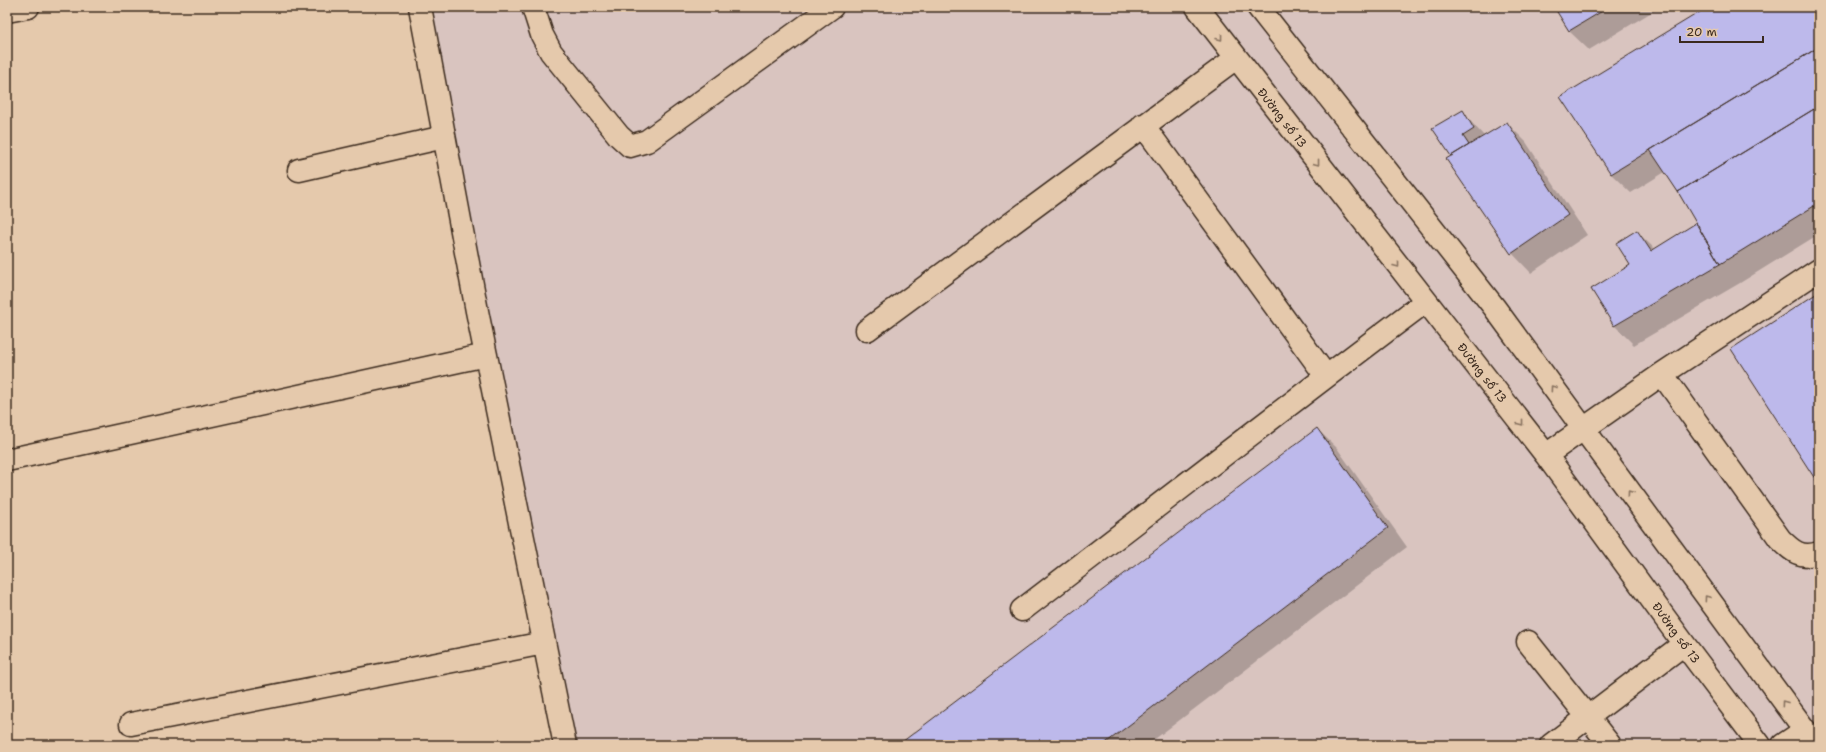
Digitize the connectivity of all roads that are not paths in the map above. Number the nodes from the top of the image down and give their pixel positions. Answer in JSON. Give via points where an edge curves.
{"nodes":[{"id":1,"x":28,"y":7,"type":"edge"},
{"id":2,"x":420,"y":7,"type":"edge"},
{"id":3,"x":534,"y":7,"type":"edge"},
{"id":4,"x":832,"y":7,"type":"edge"},
{"id":5,"x":1197,"y":7,"type":"edge"},
{"id":6,"x":1258,"y":7,"type":"edge"},
{"id":7,"x":7,"y":11,"type":"edge"},
{"id":8,"x":1236,"y":58,"type":"junction"},
{"id":9,"x":1143,"y":125,"type":"junction"},
{"id":10,"x":444,"y":138,"type":"junction"},
{"id":11,"x":299,"y":170,"type":"dead end"},
{"id":12,"x":1819,"y":270,"type":"edge"},
{"id":13,"x":1425,"y":302,"type":"junction"},
{"id":14,"x":867,"y":330,"type":"dead end"},
{"id":15,"x":486,"y":355,"type":"junction"},
{"id":16,"x":1662,"y":374,"type":"junction"},
{"id":17,"x":1326,"y":376,"type":"junction"},
{"id":18,"x":1583,"y":428,"type":"junction"},
{"id":19,"x":1546,"y":455,"type":"junction"},
{"id":20,"x":7,"y":460,"type":"edge"},
{"id":21,"x":1819,"y":554,"type":"edge"},
{"id":22,"x":1022,"y":610,"type":"dead end"},
{"id":23,"x":1528,"y":642,"type":"dead end"},
{"id":24,"x":544,"y":643,"type":"junction"},
{"id":25,"x":1684,"y":644,"type":"junction"},
{"id":26,"x":1586,"y":717,"type":"junction"},
{"id":27,"x":131,"y":724,"type":"dead end"},
{"id":28,"x":1810,"y":738,"type":"edge"},
{"id":29,"x":565,"y":745,"type":"edge"},
{"id":30,"x":1551,"y":745,"type":"edge"},
{"id":31,"x":1610,"y":745,"type":"edge"},
{"id":32,"x":1760,"y":745,"type":"edge"},
{"id":33,"x":1784,"y":745,"type":"edge"}],
"edges":[{"from":1,"to":7,"type":"street"},
{"from":2,"to":10,"type":"street"},
{"from":3,"to":4,"type":"street","via":[[550,52],[630,146],[647,141]]},
{"from":5,"to":8,"type":"street","name":"Đường số 13","one_way":true},
{"from":18,"to":6,"type":"street","one_way":true,"via":[[1494,307]]},
{"from":8,"to":9,"type":"street"},
{"from":8,"to":13,"type":"street","name":"Đường số 13","one_way":true},
{"from":9,"to":14,"type":"street"},
{"from":9,"to":17,"type":"street"},
{"from":10,"to":11,"type":"street"},
{"from":10,"to":15,"type":"street"},
{"from":12,"to":16,"type":"street"},
{"from":13,"to":17,"type":"street"},
{"from":13,"to":19,"type":"street","name":"Đường số 13","one_way":true},
{"from":15,"to":20,"type":"street"},
{"from":15,"to":24,"type":"street"},
{"from":16,"to":18,"type":"street"},
{"from":16,"to":21,"type":"street","via":[[1780,539],[1793,552],[1811,556]]},
{"from":17,"to":22,"type":"street"},
{"from":18,"to":19,"type":"street"},
{"from":28,"to":18,"type":"street","one_way":true},
{"from":19,"to":25,"type":"street","name":"Đường số 13"},
{"from":23,"to":26,"type":"street"},
{"from":24,"to":27,"type":"street"},
{"from":24,"to":29,"type":"street"},
{"from":25,"to":26,"type":"street"},
{"from":25,"to":32,"type":"street","name":"Đường số 13"},
{"from":26,"to":30,"type":"street"},
{"from":26,"to":31,"type":"street"},
{"from":28,"to":33,"type":"street"}]}
